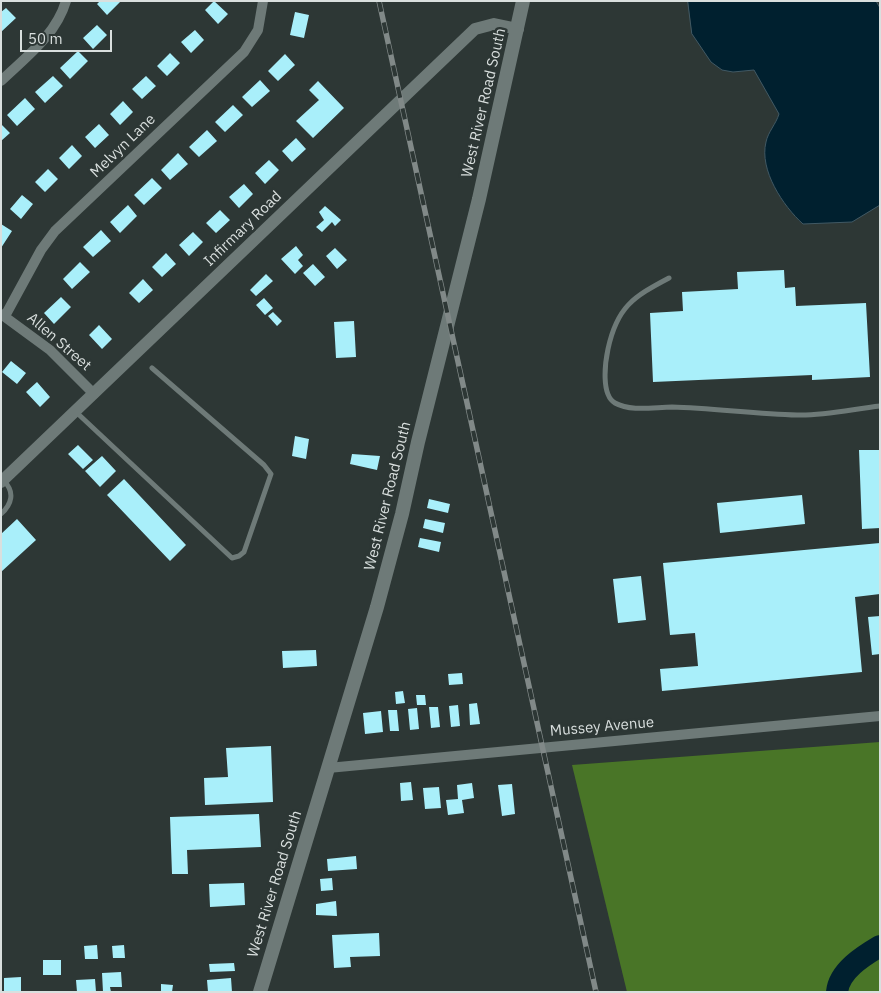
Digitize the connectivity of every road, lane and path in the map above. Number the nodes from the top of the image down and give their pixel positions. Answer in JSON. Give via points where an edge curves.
{"nodes":[{"id":1,"x":66,"y":1,"type":"edge"},
{"id":2,"x":263,"y":1,"type":"edge"},
{"id":3,"x":523,"y":1,"type":"edge"},
{"id":4,"x":518,"y":29,"type":"junction"},
{"id":5,"x":1,"y":81,"type":"edge"},
{"id":6,"x":669,"y":278,"type":"dead end"},
{"id":7,"x":3,"y":315,"type":"edge"},
{"id":8,"x":152,"y":368,"type":"dead end"},
{"id":9,"x":94,"y":394,"type":"junction"},
{"id":10,"x":880,"y":406,"type":"edge"},
{"id":11,"x":76,"y":412,"type":"junction"},
{"id":12,"x":2,"y":481,"type":"edge"},
{"id":13,"x":1,"y":514,"type":"edge"},
{"id":14,"x":880,"y":716,"type":"edge"},
{"id":15,"x":328,"y":768,"type":"junction"},
{"id":16,"x":260,"y":992,"type":"edge"}],
"edges":[{"from":1,"to":5,"type":"street","via":[[46,39]]},
{"from":2,"to":7,"type":"street","name":"Melvyn Lane","via":[[258,30],[244,52],[55,232]]},
{"from":3,"to":4,"type":"main road","name":"West River Road South"},
{"from":4,"to":9,"type":"street","name":"Infirmary Road","via":[[494,24],[475,29]]},
{"from":4,"to":15,"type":"main road","name":"West River Road South","via":[[402,514]]},
{"from":6,"to":10,"type":"lane","via":[[643,292],[622,310],[608,349],[608,394],[615,403],[640,408],[799,415]]},
{"from":7,"to":9,"type":"street","name":"Allen Street","via":[[50,350]]},
{"from":8,"to":11,"type":"lane","via":[[271,474],[244,552],[239,556],[232,558]]},
{"from":9,"to":11,"type":"street","name":"Infirmary Road"},
{"from":11,"to":12,"type":"street","name":"Infirmary Road"},
{"from":12,"to":13,"type":"lane","via":[[10,487],[12,498]]},
{"from":14,"to":15,"type":"street","name":"Mussey Avenue"},
{"from":15,"to":16,"type":"main road","name":"West River Road South"}]}
